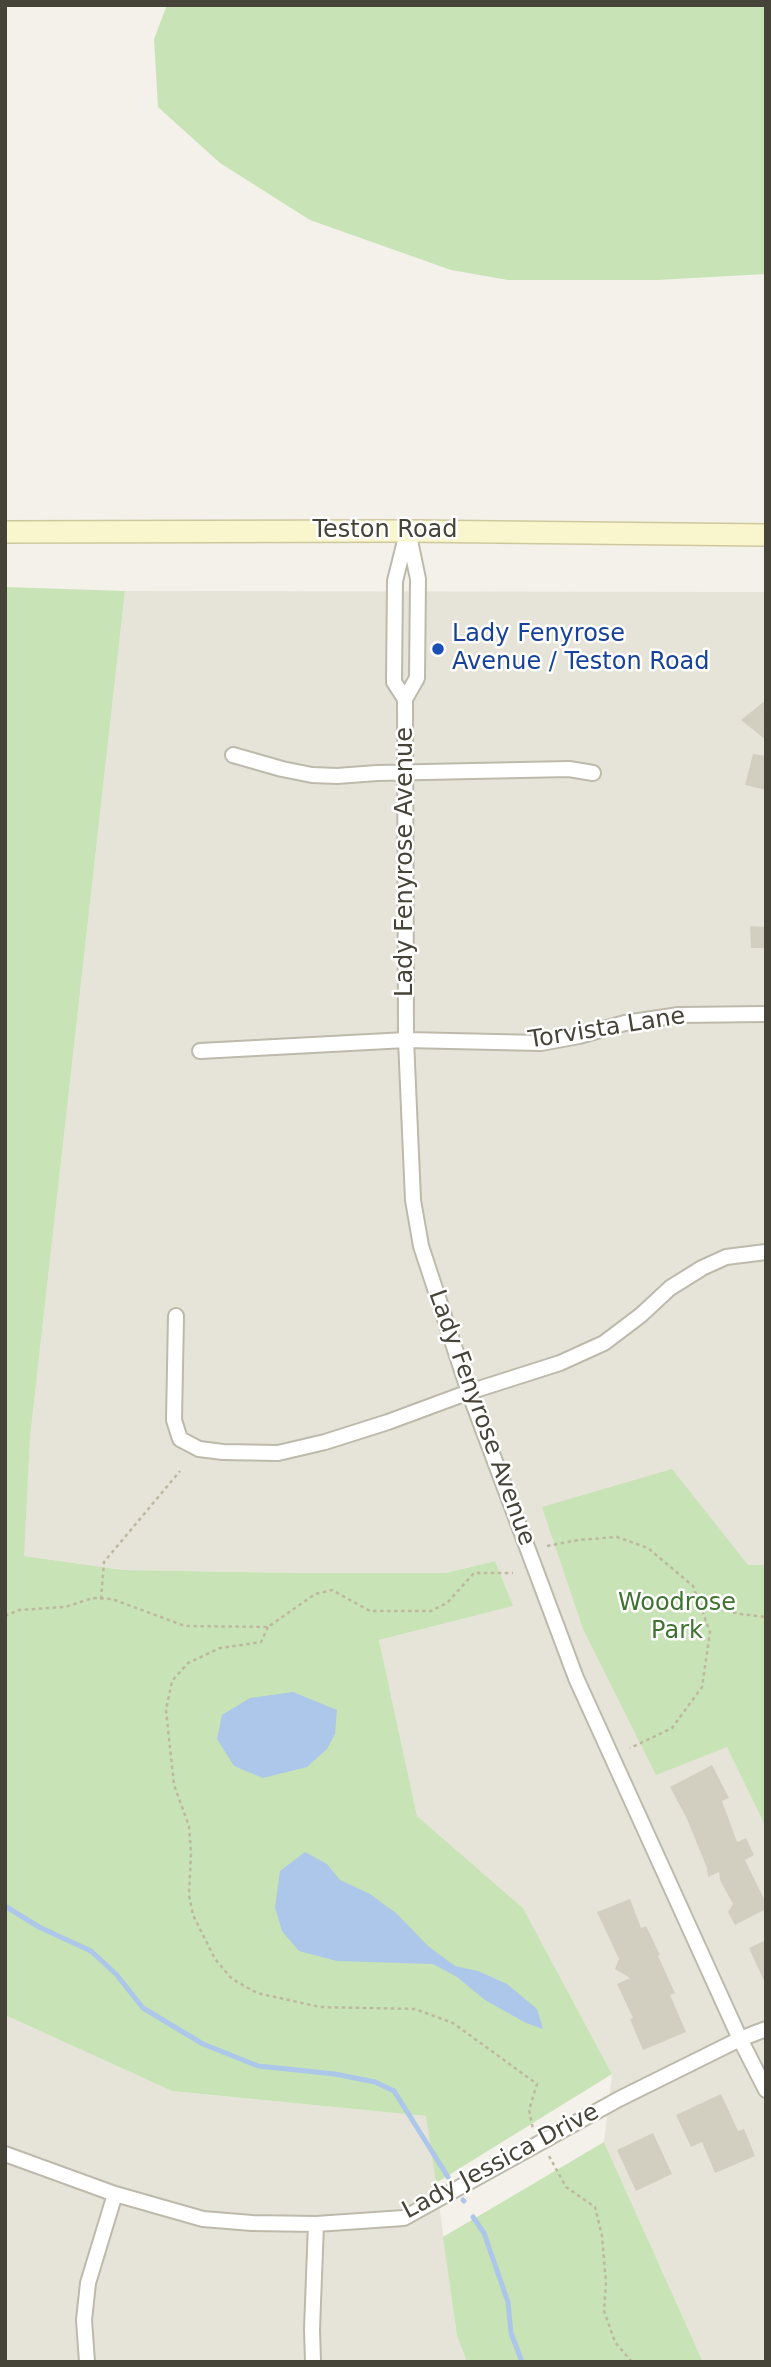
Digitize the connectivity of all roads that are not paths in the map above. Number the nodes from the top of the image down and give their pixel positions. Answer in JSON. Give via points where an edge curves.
{"nodes":[{"id":1,"x":408,"y":531,"type":"junction"},
{"id":2,"x":5,"y":532,"type":"edge"},
{"id":3,"x":766,"y":535,"type":"edge"},
{"id":4,"x":405,"y":699,"type":"junction"},
{"id":5,"x":233,"y":755,"type":"dead end"},
{"id":6,"x":406,"y":772,"type":"junction"},
{"id":7,"x":593,"y":773,"type":"dead end"},
{"id":8,"x":766,"y":1014,"type":"edge"},
{"id":9,"x":406,"y":1040,"type":"junction"},
{"id":10,"x":200,"y":1051,"type":"dead end"},
{"id":11,"x":766,"y":1252,"type":"edge"},
{"id":12,"x":176,"y":1316,"type":"dead end"},
{"id":13,"x":469,"y":1392,"type":"junction"},
{"id":14,"x":766,"y":2029,"type":"edge"},
{"id":15,"x":740,"y":2039,"type":"junction"},
{"id":16,"x":766,"y":2090,"type":"edge"},
{"id":17,"x":5,"y":2154,"type":"edge"},
{"id":18,"x":115,"y":2194,"type":"junction"},
{"id":19,"x":316,"y":2224,"type":"junction"},
{"id":20,"x":87,"y":2362,"type":"edge"},
{"id":21,"x":313,"y":2362,"type":"edge"}],
"edges":[{"from":1,"to":2,"type":"main road","name":"Teston Road"},
{"from":1,"to":3,"type":"main road","name":"Teston Road"},
{"from":1,"to":4,"type":"street","name":"Lady Fenyrose Avenue","via":[[418,579],[417,678]]},
{"from":1,"to":4,"type":"street","name":"Lady Fenyrose Avenue","via":[[395,581],[394,682]]},
{"from":4,"to":6,"type":"street","name":"Lady Fenyrose Avenue"},
{"from":5,"to":6,"type":"street","via":[[312,775]]},
{"from":6,"to":7,"type":"street","via":[[569,769]]},
{"from":6,"to":9,"type":"street","name":"Lady Fenyrose Avenue"},
{"from":8,"to":9,"type":"street","name":"Torvista Lane","via":[[679,1015],[541,1043]]},
{"from":9,"to":10,"type":"street","name":"Torvista Lane"},
{"from":9,"to":13,"type":"street","name":"Lady Fenyrose Avenue","via":[[413,1200],[421,1246]]},
{"from":11,"to":13,"type":"street","via":[[726,1257],[702,1268],[604,1343],[560,1363]]},
{"from":12,"to":13,"type":"street","via":[[174,1420],[180,1438],[199,1449],[278,1453],[388,1422]]},
{"from":13,"to":15,"type":"street","name":"Lady Fenyrose Avenue","via":[[576,1678]]},
{"from":14,"to":15,"type":"street","name":"Lady Jessica Drive"},
{"from":15,"to":16,"type":"street","name":"Lady Fenyrose Avenue"},
{"from":15,"to":19,"type":"street","name":"Lady Jessica Drive","via":[[619,2099],[404,2218]]},
{"from":17,"to":18,"type":"street","name":"Lady Jessica Drive"},
{"from":18,"to":19,"type":"street","name":"Lady Jessica Drive","via":[[203,2219]]},
{"from":18,"to":20,"type":"street","via":[[88,2283],[84,2320]]},
{"from":19,"to":21,"type":"street"}]}
